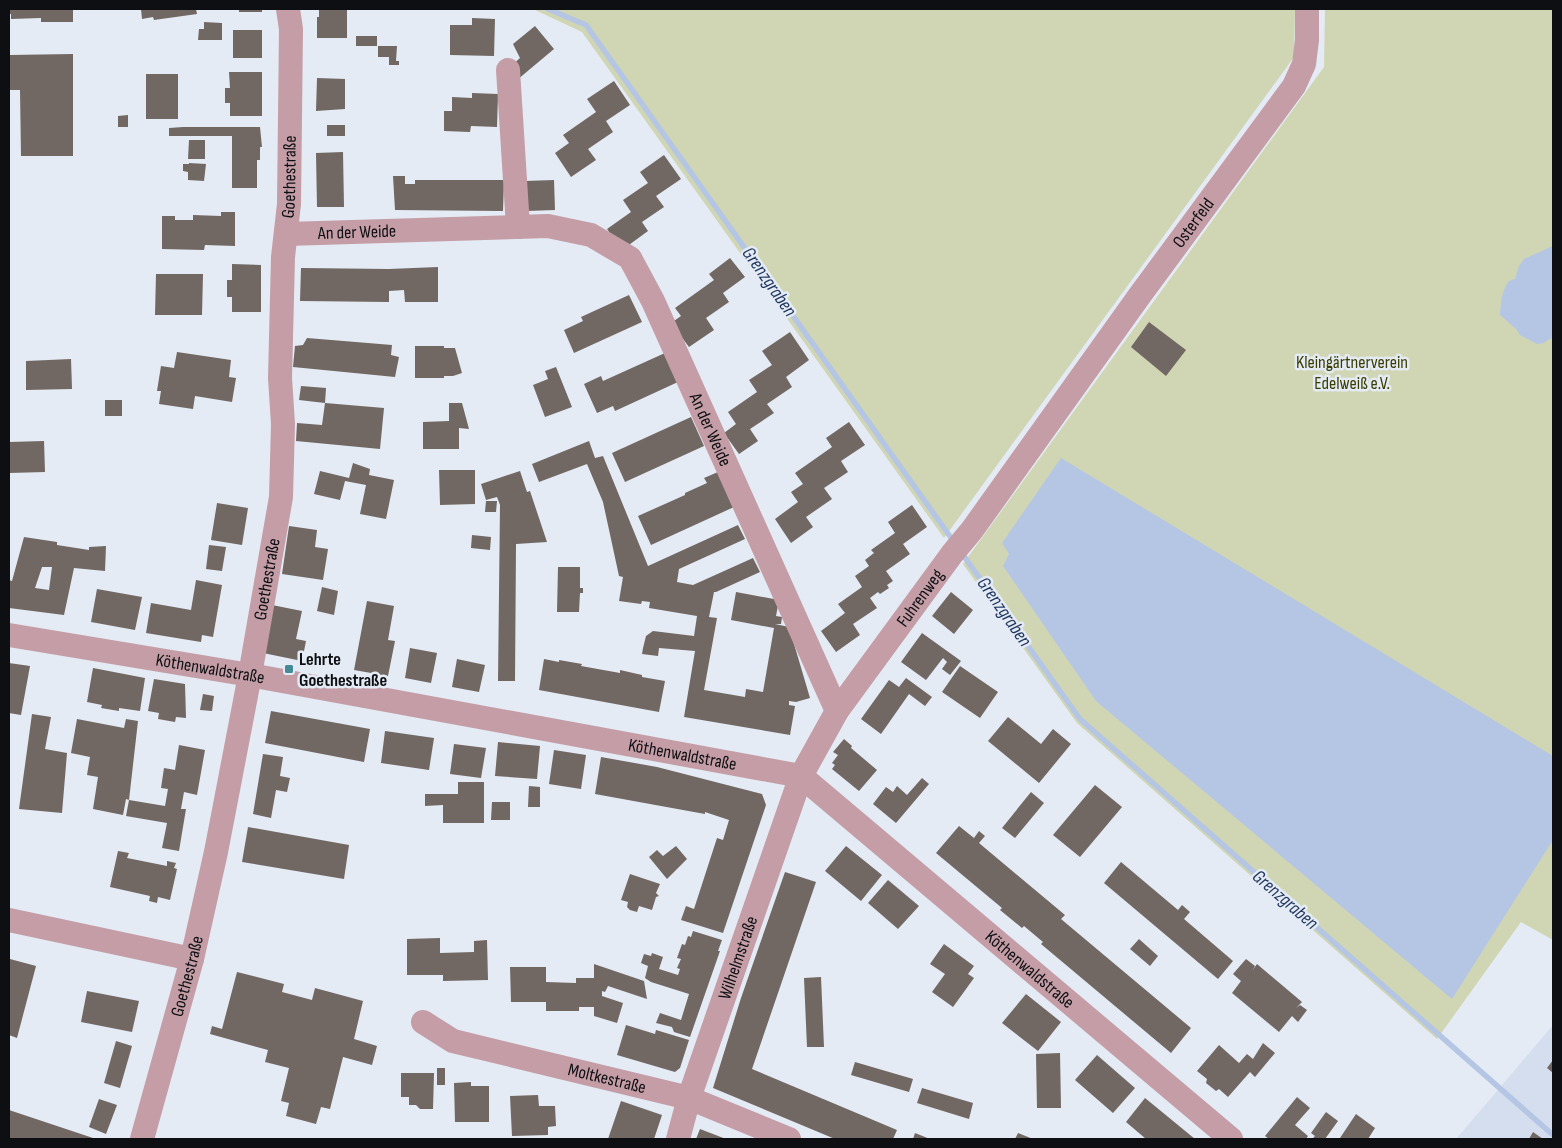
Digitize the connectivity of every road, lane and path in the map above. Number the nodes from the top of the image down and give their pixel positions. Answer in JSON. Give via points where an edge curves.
{"nodes":[{"id":1,"x":288,"y":9,"type":"edge"},
{"id":2,"x":1307,"y":9,"type":"edge"},
{"id":3,"x":508,"y":70,"type":"dead end"},
{"id":4,"x":518,"y":227,"type":"junction"},
{"id":5,"x":286,"y":234,"type":"junction"},
{"id":6,"x":1047,"y":425,"type":"joint"},
{"id":7,"x":9,"y":635,"type":"edge"},
{"id":8,"x":250,"y":675,"type":"junction"},
{"id":9,"x":838,"y":711,"type":"junction"},
{"id":10,"x":800,"y":776,"type":"junction"},
{"id":11,"x":9,"y":920,"type":"edge"},
{"id":12,"x":192,"y":959,"type":"junction"},
{"id":13,"x":423,"y":1022,"type":"dead end"},
{"id":14,"x":689,"y":1098,"type":"junction"},
{"id":15,"x":142,"y":1139,"type":"edge"},
{"id":16,"x":678,"y":1139,"type":"edge"},
{"id":17,"x":789,"y":1139,"type":"edge"},
{"id":18,"x":1231,"y":1139,"type":"edge"}],
"edges":[{"from":1,"to":5,"type":"street","name":"Goethestraße","via":[[291,38]]},
{"from":2,"to":6,"type":"street","name":"Osterfeld","via":[[1304,64],[1294,86]]},
{"from":3,"to":4,"type":"street"},
{"from":4,"to":5,"type":"street","name":"An der Weide"},
{"from":4,"to":9,"type":"street","name":"An der Weide","via":[[548,226],[592,235],[630,258],[654,301]]},
{"from":5,"to":8,"type":"street","name":"Goethestraße","via":[[280,360],[283,424],[281,497]]},
{"from":6,"to":9,"type":"street","name":"Fuhrenweg"},
{"from":7,"to":8,"type":"street","name":"Köthenwaldstraße"},
{"from":8,"to":10,"type":"street","name":"Köthenwaldstraße"},
{"from":8,"to":12,"type":"street","name":"Goethestraße"},
{"from":9,"to":10,"type":"street","name":"Fuhrenweg"},
{"from":10,"to":14,"type":"street","name":"Wilhelmstraße"},
{"from":10,"to":18,"type":"street","name":"Köthenwaldstraße"},
{"from":11,"to":12,"type":"street"},
{"from":12,"to":15,"type":"street","name":"Goethestraße"},
{"from":13,"to":14,"type":"street","name":"Moltkestraße","via":[[454,1041]]},
{"from":14,"to":16,"type":"street","name":"Wilhelmstraße"},
{"from":14,"to":17,"type":"street","name":"Moltkestraße"}]}
